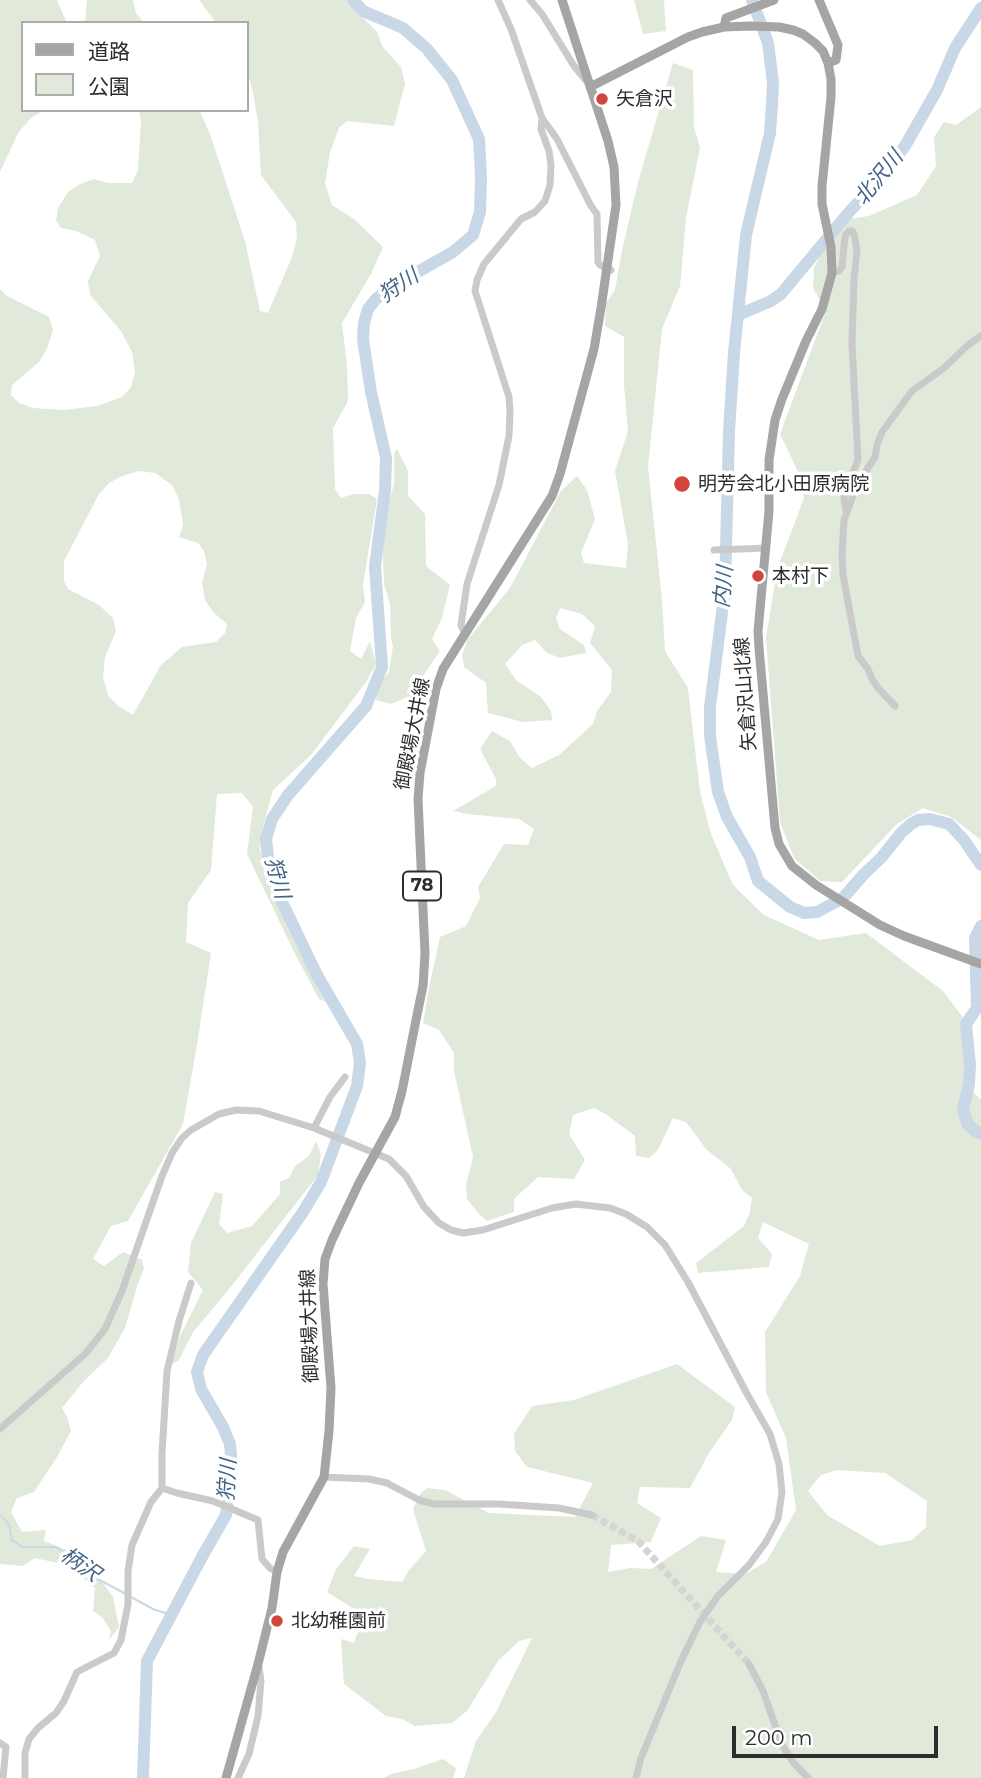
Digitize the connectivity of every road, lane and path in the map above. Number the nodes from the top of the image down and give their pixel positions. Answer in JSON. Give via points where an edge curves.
{"nodes":[{"id":1,"x":498,"y":0,"type":"edge"},
{"id":2,"x":530,"y":0,"type":"edge"},
{"id":3,"x":562,"y":0,"type":"edge"},
{"id":4,"x":819,"y":0,"type":"edge"},
{"id":5,"x":772,"y":1,"type":"edge"},
{"id":6,"x":724,"y":27,"type":"junction"},
{"id":7,"x":828,"y":63,"type":"junction"},
{"id":8,"x":590,"y":87,"type":"junction"},
{"id":9,"x":542,"y":118,"type":"junction"},
{"id":10,"x":832,"y":268,"type":"junction"},
{"id":11,"x":609,"y":270,"type":"junction"},
{"id":12,"x":981,"y":336,"type":"edge"},
{"id":13,"x":846,"y":512,"type":"junction"},
{"id":14,"x":766,"y":548,"type":"junction"},
{"id":15,"x":713,"y":550,"type":"dead end"},
{"id":16,"x":465,"y":634,"type":"junction"},
{"id":17,"x":895,"y":706,"type":"dead end"},
{"id":18,"x":981,"y":964,"type":"edge"},
{"id":19,"x":345,"y":1077,"type":"dead end"},
{"id":20,"x":314,"y":1128,"type":"junction"},
{"id":21,"x":376,"y":1153,"type":"junction"},
{"id":22,"x":191,"y":1283,"type":"dead end"},
{"id":23,"x":0,"y":1429,"type":"edge"},
{"id":24,"x":324,"y":1478,"type":"junction"},
{"id":25,"x":162,"y":1488,"type":"junction"},
{"id":26,"x":592,"y":1515,"type":"tunnel mouth"},
{"id":27,"x":277,"y":1572,"type":"junction"},
{"id":28,"x":258,"y":1664,"type":"junction"},
{"id":29,"x":749,"y":1664,"type":"tunnel mouth"},
{"id":30,"x":0,"y":1743,"type":"edge"},
{"id":31,"x":3,"y":1778,"type":"edge"},
{"id":32,"x":25,"y":1778,"type":"edge"},
{"id":33,"x":226,"y":1778,"type":"edge"},
{"id":34,"x":238,"y":1778,"type":"edge"},
{"id":35,"x":636,"y":1778,"type":"edge"},
{"id":36,"x":808,"y":1778,"type":"edge"}],
"edges":[{"from":1,"to":9,"type":"street"},
{"from":2,"to":8,"type":"street"},
{"from":3,"to":8,"type":"main road","name":"御殿場大井線","number":"78"},
{"from":4,"to":7,"type":"main road","name":"矢倉沢山北線","via":[[838,45],[836,60]]},
{"from":5,"to":6,"type":"main road","via":[[726,18]]},
{"from":6,"to":7,"type":"main road","via":[[793,30],[823,51]]},
{"from":6,"to":8,"type":"main road","via":[[688,37]]},
{"from":7,"to":10,"type":"main road","name":"矢倉沢山北線","via":[[831,97],[822,186]]},
{"from":8,"to":11,"type":"main road","name":"御殿場大井線","number":"78","via":[[615,176]]},
{"from":9,"to":11,"type":"street","via":[[597,214],[598,262]]},
{"from":9,"to":16,"type":"street","via":[[551,165],[545,201],[520,219],[484,264],[475,291],[510,412],[499,485],[465,594],[461,625]]},
{"from":10,"to":13,"type":"street","via":[[839,271],[842,267],[845,236],[852,231],[857,250],[852,344],[858,460],[846,489]]},
{"from":10,"to":14,"type":"main road","name":"矢倉沢山北線","via":[[822,309],[775,420]]},
{"from":11,"to":16,"type":"main road","name":"御殿場大井線","number":"78","via":[[594,349],[552,496]]},
{"from":12,"to":13,"type":"street","via":[[912,391],[882,432],[875,457]]},
{"from":13,"to":17,"type":"street","via":[[843,575],[858,656]]},
{"from":14,"to":15,"type":"street"},
{"from":14,"to":18,"type":"main road","name":"矢倉沢山北線","via":[[758,648],[779,844],[802,876],[880,925]]},
{"from":16,"to":21,"type":"main road","name":"御殿場大井線","number":"78","via":[[436,689],[420,773],[423,986],[396,1117]]},
{"from":19,"to":20,"type":"street"},
{"from":20,"to":21,"type":"street"},
{"from":20,"to":23,"type":"street","via":[[259,1111],[236,1110],[210,1118],[182,1138],[162,1176],[105,1329],[85,1354]]},
{"from":21,"to":24,"type":"main road","name":"御殿場大井線","number":"78","via":[[325,1259],[331,1388]]},
{"from":21,"to":35,"type":"street","via":[[401,1169],[424,1207],[451,1230],[483,1230],[576,1204],[610,1208],[647,1227],[665,1245],[688,1282],[770,1434],[782,1493],[778,1519],[766,1542],[700,1622]]},
{"from":22,"to":25,"type":"street","via":[[167,1371]]},
{"from":24,"to":26,"type":"street","via":[[387,1483],[434,1504],[547,1507]]},
{"from":24,"to":27,"type":"main road","name":"御殿場大井線","number":"78","via":[[283,1552]]},
{"from":25,"to":27,"type":"street","via":[[213,1501],[258,1520],[262,1559]]},
{"from":25,"to":32,"type":"street","via":[[132,1545],[121,1640],[114,1653],[78,1672],[56,1713],[29,1739]]},
{"from":27,"to":28,"type":"main road","name":"御殿場大井線","number":"78"},
{"from":28,"to":33,"type":"main road","name":"御殿場大井線","number":"78"},
{"from":28,"to":34,"type":"street","via":[[258,1716]]},
{"from":29,"to":36,"type":"street","via":[[764,1691],[782,1745]]},
{"from":30,"to":31,"type":"street","via":[[6,1747]]}]}
